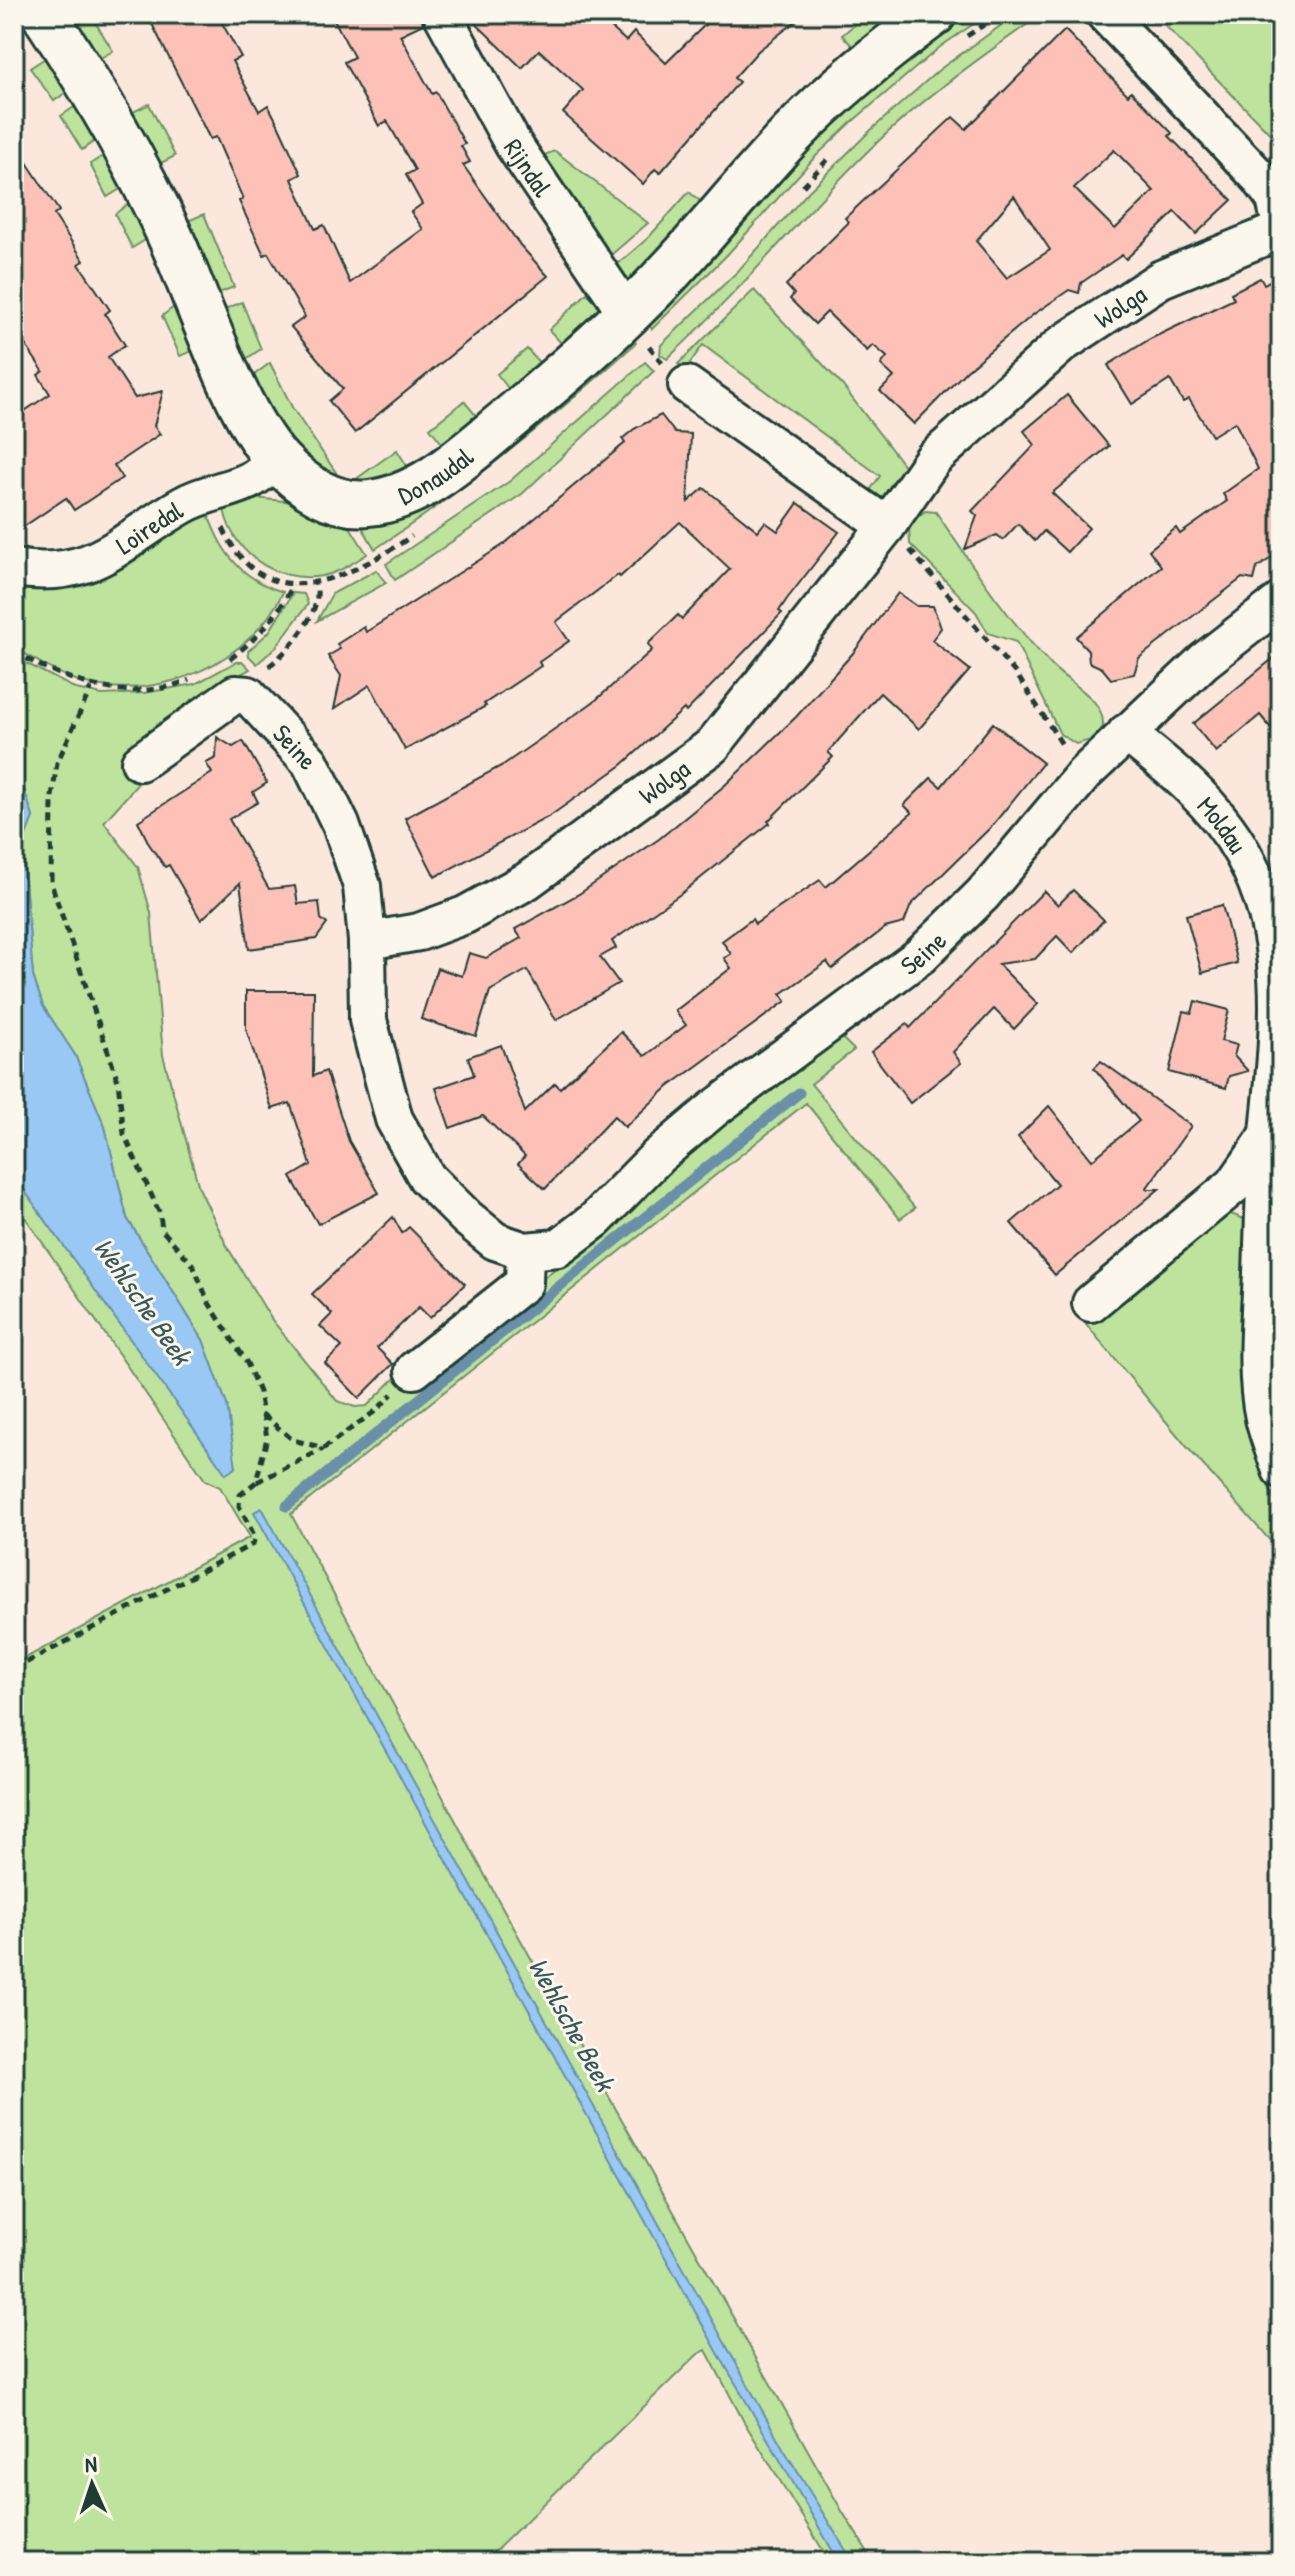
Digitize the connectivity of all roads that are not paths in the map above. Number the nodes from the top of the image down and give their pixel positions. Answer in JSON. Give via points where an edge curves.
{"nodes":[{"id":1,"x":44,"y":14,"type":"edge"},
{"id":2,"x":442,"y":14,"type":"edge"},
{"id":3,"x":933,"y":14,"type":"edge"},
{"id":4,"x":1105,"y":14,"type":"edge"},
{"id":5,"x":1281,"y":228,"type":"edge"},
{"id":6,"x":626,"y":312,"type":"junction"},
{"id":7,"x":687,"y":385,"type":"road end"},
{"id":8,"x":277,"y":460,"type":"junction"},
{"id":9,"x":887,"y":526,"type":"junction"},
{"id":10,"x":14,"y":568,"type":"edge"},
{"id":11,"x":1281,"y":601,"type":"edge"},
{"id":12,"x":1126,"y":733,"type":"junction"},
{"id":13,"x":140,"y":762,"type":"dead end"},
{"id":14,"x":367,"y":941,"type":"junction"},
{"id":15,"x":1268,"y":1136,"type":"junction"},
{"id":16,"x":525,"y":1251,"type":"junction"},
{"id":17,"x":1091,"y":1303,"type":"dead end"},
{"id":18,"x":414,"y":1370,"type":"road end"},
{"id":19,"x":1281,"y":1470,"type":"edge"}],
"edges":[{"from":1,"to":8,"type":"street","name":"Donaudal","via":[[134,159],[249,415]]},
{"from":2,"to":6,"type":"street","name":"Rijndal","via":[[513,144]]},
{"from":3,"to":6,"type":"street","name":"Donaudal","via":[[864,66],[793,133],[667,274]]},
{"from":4,"to":5,"type":"street","name":"Wolga","via":[[1259,177],[1275,199]]},
{"from":5,"to":9,"type":"street","name":"Wolga","via":[[1161,279],[1062,344],[933,459]]},
{"from":6,"to":8,"type":"street","name":"Donaudal","via":[[534,399],[447,470],[403,494],[346,503],[302,482]]},
{"from":7,"to":9,"type":"street"},
{"from":8,"to":10,"type":"street","name":"Loiredal","via":[[250,480],[182,505],[93,563],[64,570]]},
{"from":9,"to":14,"type":"street","name":"Wolga","via":[[712,746],[527,881],[465,915],[419,932]]},
{"from":11,"to":12,"type":"street","name":"Seine","via":[[1204,661]]},
{"from":12,"to":15,"type":"street","name":"Moldau","via":[[1177,772],[1215,812],[1262,898],[1277,950],[1280,1002]]},
{"from":12,"to":16,"type":"street","name":"Seine","via":[[920,956],[715,1108],[558,1248]]},
{"from":13,"to":14,"type":"street","name":"Seine","via":[[235,694],[248,695],[310,762],[341,825],[362,886]]},
{"from":14,"to":16,"type":"street","name":"Seine","via":[[368,1020],[394,1119],[427,1178],[495,1241]]},
{"from":15,"to":17,"type":"street","name":"Moldau","via":[[1234,1185]]},
{"from":15,"to":19,"type":"street","name":"Moldau","via":[[1259,1334],[1263,1416]]},
{"from":16,"to":18,"type":"street","via":[[524,1283]]}]}
